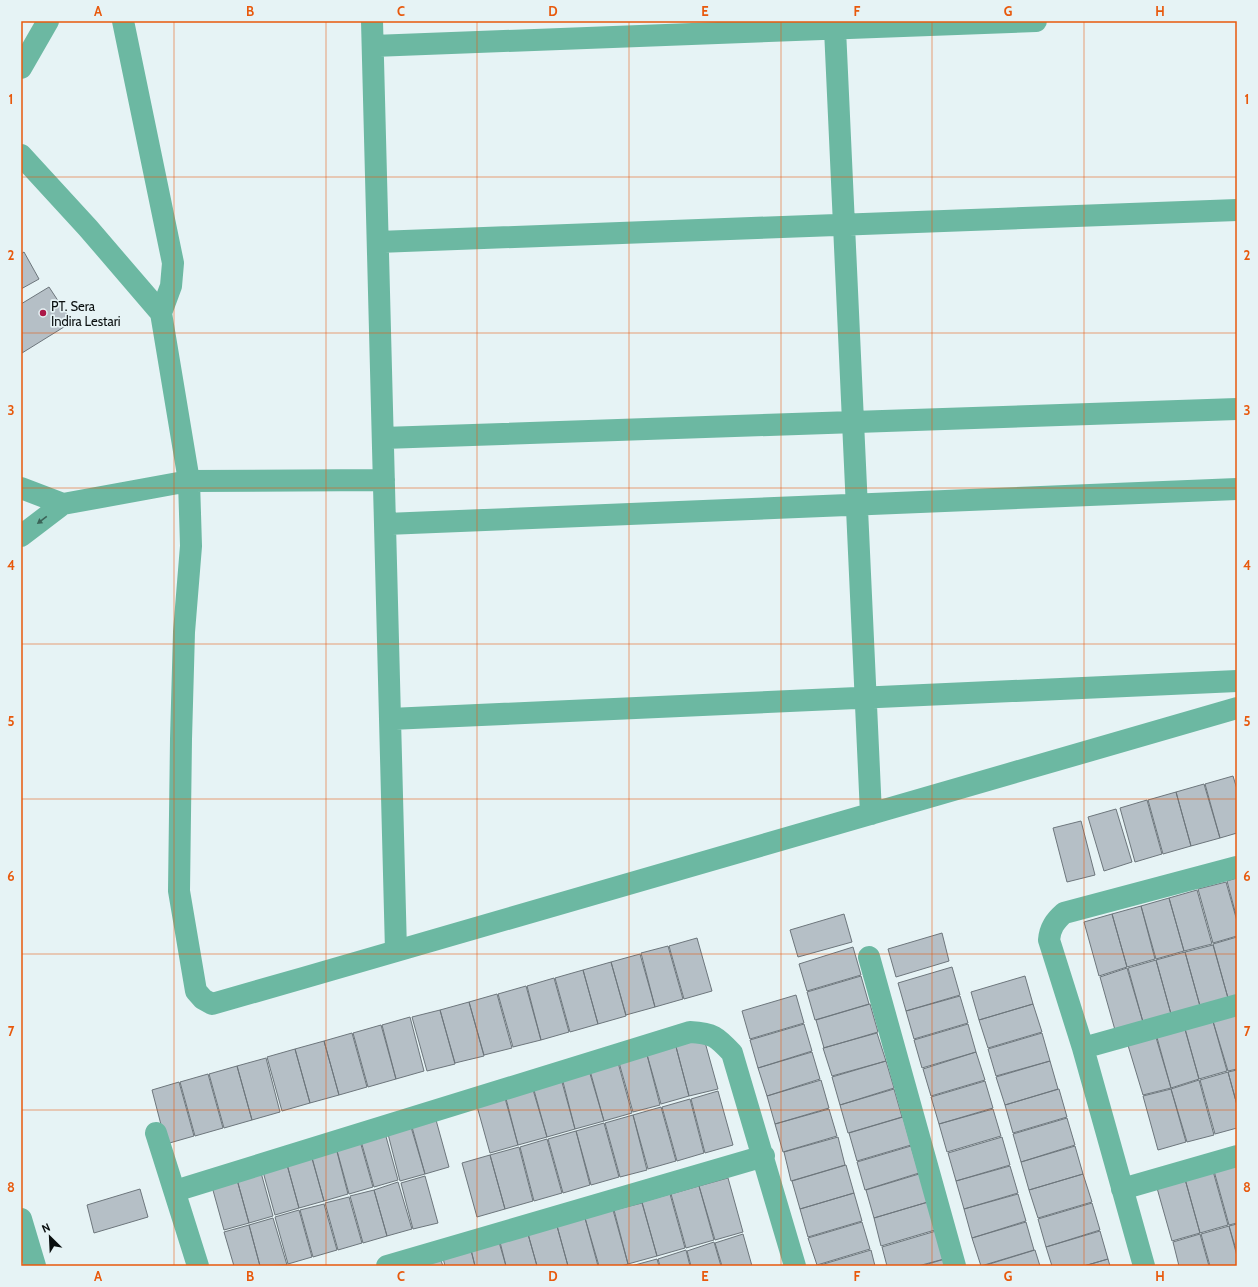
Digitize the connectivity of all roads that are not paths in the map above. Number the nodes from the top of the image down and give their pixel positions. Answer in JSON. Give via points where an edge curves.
{"nodes":[{"id":1,"x":48,"y":21,"type":"edge"},
{"id":2,"x":123,"y":21,"type":"edge"},
{"id":3,"x":372,"y":21,"type":"edge"},
{"id":4,"x":1036,"y":21,"type":"edge"},
{"id":5,"x":835,"y":28,"type":"junction"},
{"id":6,"x":373,"y":46,"type":"junction"},
{"id":7,"x":21,"y":68,"type":"edge"},
{"id":8,"x":21,"y":155,"type":"edge"},
{"id":9,"x":1237,"y":210,"type":"edge"},
{"id":10,"x":844,"y":225,"type":"junction"},
{"id":11,"x":378,"y":242,"type":"junction"},
{"id":12,"x":161,"y":313,"type":"junction"},
{"id":13,"x":1237,"y":409,"type":"edge"},
{"id":14,"x":853,"y":422,"type":"junction"},
{"id":15,"x":383,"y":438,"type":"junction"},
{"id":16,"x":384,"y":480,"type":"junction"},
{"id":17,"x":189,"y":481,"type":"junction"},
{"id":18,"x":21,"y":488,"type":"edge"},
{"id":19,"x":1237,"y":489,"type":"edge"},
{"id":20,"x":63,"y":504,"type":"junction"},
{"id":21,"x":857,"y":505,"type":"junction"},
{"id":22,"x":386,"y":524,"type":"junction"},
{"id":23,"x":21,"y":536,"type":"edge"},
{"id":24,"x":1237,"y":681,"type":"edge"},
{"id":25,"x":866,"y":697,"type":"junction"},
{"id":26,"x":1237,"y":708,"type":"edge"},
{"id":27,"x":390,"y":719,"type":"junction"},
{"id":28,"x":871,"y":814,"type":"junction"},
{"id":29,"x":1237,"y":867,"type":"edge"},
{"id":30,"x":396,"y":951,"type":"junction"},
{"id":31,"x":869,"y":957,"type":"dead end"},
{"id":32,"x":1237,"y":1005,"type":"edge"},
{"id":33,"x":1083,"y":1048,"type":"junction"},
{"id":34,"x":156,"y":1133,"type":"dead end"},
{"id":35,"x":764,"y":1156,"type":"junction"},
{"id":36,"x":1237,"y":1156,"type":"edge"},
{"id":37,"x":1122,"y":1189,"type":"junction"},
{"id":38,"x":175,"y":1191,"type":"junction"},
{"id":39,"x":21,"y":1219,"type":"edge"},
{"id":40,"x":35,"y":1266,"type":"edge"},
{"id":41,"x":198,"y":1266,"type":"edge"},
{"id":42,"x":387,"y":1266,"type":"edge"},
{"id":43,"x":795,"y":1266,"type":"edge"},
{"id":44,"x":956,"y":1266,"type":"edge"},
{"id":45,"x":1144,"y":1266,"type":"edge"}],
"edges":[{"from":1,"to":7,"type":"street"},
{"from":2,"to":12,"type":"street","via":[[173,262],[171,286]]},
{"from":3,"to":6,"type":"street"},
{"from":4,"to":5,"type":"street"},
{"from":5,"to":6,"type":"street"},
{"from":5,"to":10,"type":"street"},
{"from":6,"to":11,"type":"street"},
{"from":8,"to":12,"type":"street"},
{"from":9,"to":10,"type":"street"},
{"from":10,"to":11,"type":"street"},
{"from":10,"to":14,"type":"street"},
{"from":11,"to":15,"type":"street"},
{"from":12,"to":17,"type":"street"},
{"from":13,"to":14,"type":"street"},
{"from":14,"to":15,"type":"street"},
{"from":14,"to":21,"type":"street"},
{"from":15,"to":16,"type":"street"},
{"from":16,"to":17,"type":"street"},
{"from":16,"to":22,"type":"street"},
{"from":17,"to":20,"type":"street"},
{"from":17,"to":30,"type":"street","via":[[191,546],[184,632],[179,891],[196,991],[212,1004]]},
{"from":18,"to":20,"type":"street"},
{"from":19,"to":21,"type":"street"},
{"from":20,"to":23,"type":"street","one_way":true},
{"from":21,"to":22,"type":"street"},
{"from":21,"to":25,"type":"street"},
{"from":22,"to":27,"type":"street"},
{"from":24,"to":25,"type":"street"},
{"from":25,"to":27,"type":"street"},
{"from":25,"to":28,"type":"street"},
{"from":26,"to":28,"type":"street"},
{"from":27,"to":30,"type":"street"},
{"from":28,"to":30,"type":"street"},
{"from":29,"to":33,"type":"street","via":[[1064,913],[1056,919],[1049,940]]},
{"from":31,"to":44,"type":"street"},
{"from":32,"to":33,"type":"street"},
{"from":33,"to":37,"type":"street"},
{"from":34,"to":38,"type":"street"},
{"from":35,"to":38,"type":"street","via":[[732,1053],[714,1035],[690,1032]]},
{"from":35,"to":42,"type":"street"},
{"from":35,"to":43,"type":"street"},
{"from":36,"to":37,"type":"street"},
{"from":37,"to":45,"type":"street"},
{"from":38,"to":41,"type":"street"},
{"from":39,"to":40,"type":"street"}]}
